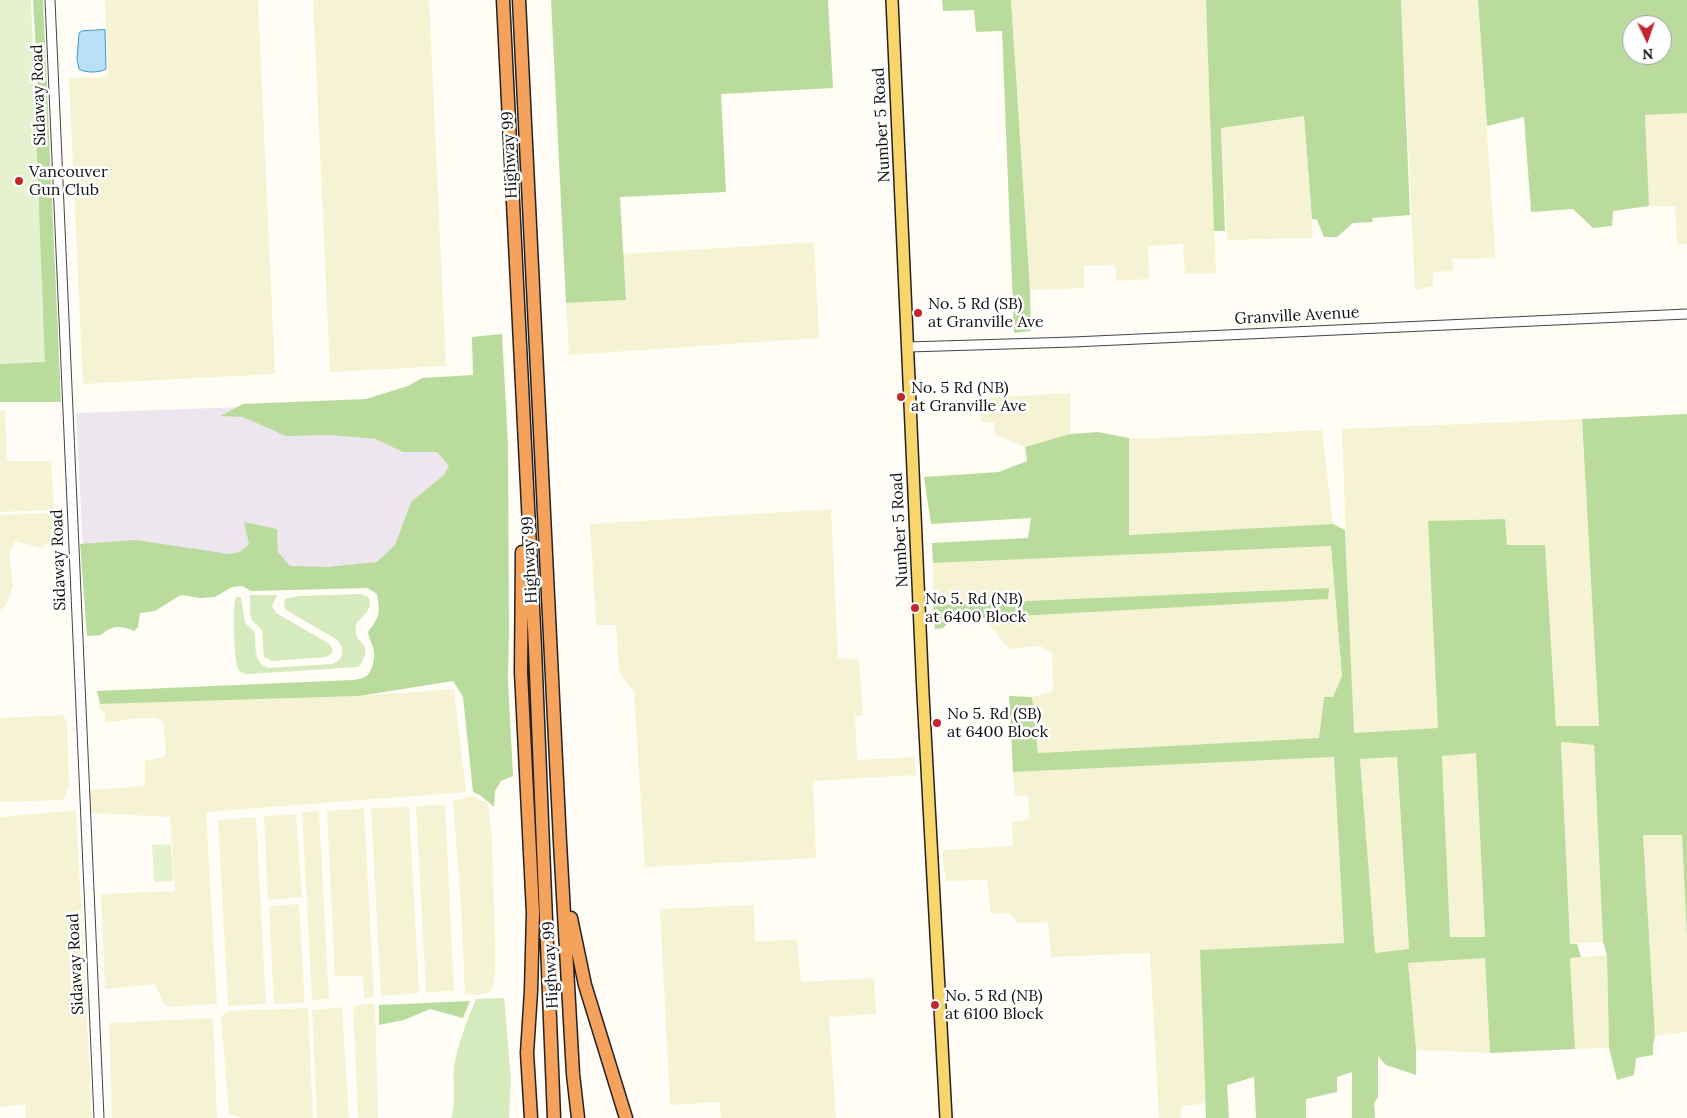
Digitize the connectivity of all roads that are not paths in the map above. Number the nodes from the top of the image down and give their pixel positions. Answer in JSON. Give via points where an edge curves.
{"nodes":[{"id":1,"x":50,"y":0,"type":"edge"},
{"id":2,"x":503,"y":0,"type":"edge"},
{"id":3,"x":519,"y":0,"type":"edge"},
{"id":4,"x":892,"y":0,"type":"edge"},
{"id":5,"x":1687,"y":314,"type":"edge"},
{"id":6,"x":908,"y":347,"type":"junction"},
{"id":7,"x":526,"y":497,"type":"junction"},
{"id":8,"x":563,"y":892,"type":"junction"},
{"id":9,"x":530,"y":1117,"type":"edge"},
{"id":10,"x":99,"y":1118,"type":"edge"},
{"id":11,"x":554,"y":1118,"type":"edge"},
{"id":12,"x":578,"y":1118,"type":"edge"},
{"id":13,"x":626,"y":1118,"type":"edge"},
{"id":14,"x":946,"y":1118,"type":"edge"}],
"edges":[{"from":1,"to":10,"type":"street","name":"Sidaway Road"},
{"from":2,"to":7,"type":"highway","name":"Highway 99"},
{"from":3,"to":8,"type":"highway","name":"Highway 99"},
{"from":4,"to":6,"type":"main road","name":"Number 5 Road"},
{"from":5,"to":6,"type":"street","name":"Granville Avenue"},
{"from":6,"to":14,"type":"main road","name":"Number 5 Road"},
{"from":7,"to":9,"type":"highway","via":[[522,538],[521,672],[533,913],[527,1053]]},
{"from":7,"to":11,"type":"highway","name":"Highway 99","via":[[536,658]]},
{"from":8,"to":12,"type":"highway","name":"Highway 99"},
{"from":8,"to":13,"type":"highway","via":[[585,985]]}]}
